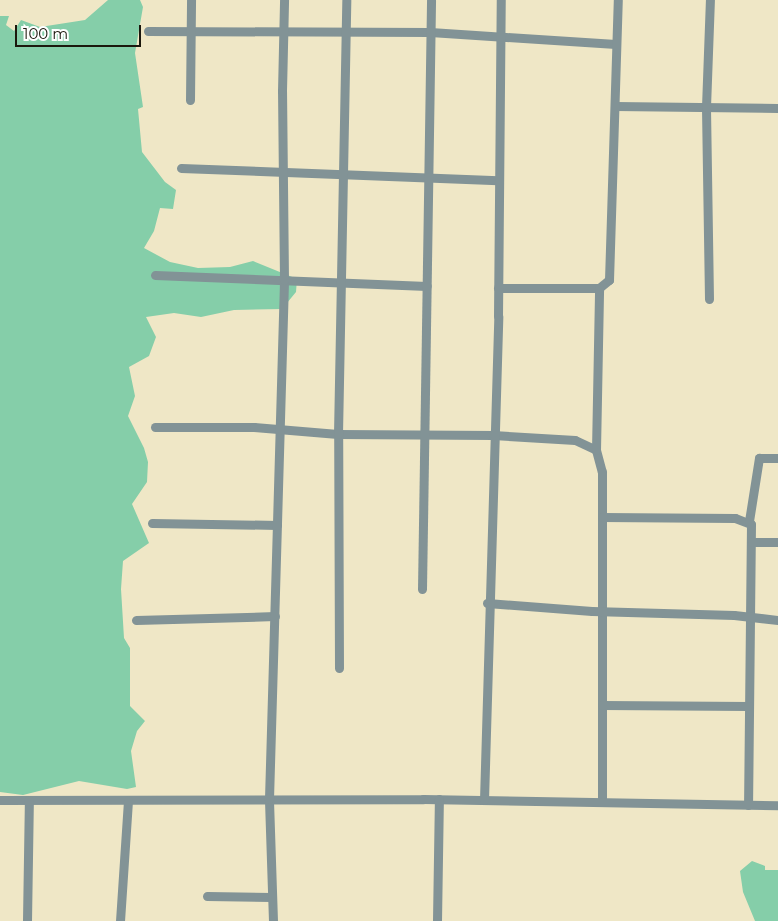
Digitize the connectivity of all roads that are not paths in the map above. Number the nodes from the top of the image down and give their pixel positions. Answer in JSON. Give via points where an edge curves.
{"nodes":[{"id":1,"x":190,"y":0,"type":"edge"},
{"id":2,"x":284,"y":0,"type":"edge"},
{"id":3,"x":346,"y":0,"type":"edge"},
{"id":4,"x":431,"y":0,"type":"edge"},
{"id":5,"x":501,"y":0,"type":"edge"},
{"id":6,"x":618,"y":0,"type":"edge"},
{"id":7,"x":710,"y":0,"type":"edge"},
{"id":8,"x":344,"y":30,"type":"junction"},
{"id":9,"x":148,"y":31,"type":"dead end"},
{"id":10,"x":190,"y":31,"type":"junction"},
{"id":11,"x":283,"y":31,"type":"junction"},
{"id":12,"x":430,"y":32,"type":"junction"},
{"id":13,"x":500,"y":38,"type":"junction"},
{"id":14,"x":616,"y":44,"type":"junction"},
{"id":15,"x":190,"y":100,"type":"dead end"},
{"id":16,"x":615,"y":106,"type":"junction"},
{"id":17,"x":706,"y":107,"type":"junction"},
{"id":18,"x":778,"y":108,"type":"edge"},
{"id":19,"x":181,"y":168,"type":"dead end"},
{"id":20,"x":282,"y":172,"type":"junction"},
{"id":21,"x":344,"y":172,"type":"junction"},
{"id":22,"x":430,"y":175,"type":"junction"},
{"id":23,"x":498,"y":180,"type":"junction"},
{"id":24,"x":155,"y":275,"type":"dead end"},
{"id":25,"x":284,"y":280,"type":"junction"},
{"id":26,"x":341,"y":282,"type":"junction"},
{"id":27,"x":427,"y":286,"type":"junction"},
{"id":28,"x":498,"y":288,"type":"junction"},
{"id":29,"x":599,"y":288,"type":"junction"},
{"id":30,"x":709,"y":299,"type":"dead end"},
{"id":31,"x":155,"y":427,"type":"dead end"},
{"id":32,"x":279,"y":430,"type":"junction"},
{"id":33,"x":338,"y":434,"type":"junction"},
{"id":34,"x":423,"y":434,"type":"junction"},
{"id":35,"x":493,"y":435,"type":"junction"},
{"id":36,"x":596,"y":450,"type":"junction"},
{"id":37,"x":778,"y":458,"type":"edge"},
{"id":38,"x":602,"y":517,"type":"junction"},
{"id":39,"x":749,"y":521,"type":"junction"},
{"id":40,"x":152,"y":523,"type":"dead end"},
{"id":41,"x":277,"y":525,"type":"junction"},
{"id":42,"x":752,"y":542,"type":"junction"},
{"id":43,"x":778,"y":542,"type":"edge"},
{"id":44,"x":422,"y":588,"type":"dead end"},
{"id":45,"x":487,"y":602,"type":"junction"},
{"id":46,"x":602,"y":611,"type":"junction"},
{"id":47,"x":275,"y":616,"type":"junction"},
{"id":48,"x":752,"y":619,"type":"junction"},
{"id":49,"x":136,"y":620,"type":"dead end"},
{"id":50,"x":778,"y":620,"type":"edge"},
{"id":51,"x":338,"y":668,"type":"dead end"},
{"id":52,"x":602,"y":705,"type":"junction"},
{"id":53,"x":749,"y":706,"type":"junction"},
{"id":54,"x":269,"y":799,"type":"junction"},
{"id":55,"x":439,"y":799,"type":"junction"},
{"id":56,"x":0,"y":800,"type":"edge"},
{"id":57,"x":29,"y":800,"type":"junction"},
{"id":58,"x":128,"y":800,"type":"junction"},
{"id":59,"x":484,"y":800,"type":"junction"},
{"id":60,"x":602,"y":802,"type":"junction"},
{"id":61,"x":748,"y":805,"type":"junction"},
{"id":62,"x":778,"y":805,"type":"edge"},
{"id":63,"x":207,"y":896,"type":"dead end"},
{"id":64,"x":271,"y":897,"type":"junction"},
{"id":65,"x":27,"y":921,"type":"edge"},
{"id":66,"x":120,"y":921,"type":"edge"},
{"id":67,"x":272,"y":921,"type":"edge"},
{"id":68,"x":437,"y":921,"type":"edge"}],
"edges":[{"from":1,"to":10,"type":"street"},
{"from":2,"to":11,"type":"street"},
{"from":3,"to":8,"type":"street"},
{"from":4,"to":12,"type":"street"},
{"from":5,"to":13,"type":"street"},
{"from":6,"to":14,"type":"street"},
{"from":7,"to":17,"type":"street"},
{"from":8,"to":11,"type":"street"},
{"from":8,"to":12,"type":"street"},
{"from":8,"to":21,"type":"street"},
{"from":9,"to":10,"type":"street"},
{"from":10,"to":11,"type":"street"},
{"from":10,"to":15,"type":"street"},
{"from":11,"to":20,"type":"street"},
{"from":12,"to":13,"type":"street"},
{"from":12,"to":22,"type":"street"},
{"from":13,"to":14,"type":"street"},
{"from":13,"to":23,"type":"street"},
{"from":14,"to":16,"type":"street"},
{"from":16,"to":17,"type":"street"},
{"from":16,"to":29,"type":"street","via":[[609,280]]},
{"from":17,"to":18,"type":"street"},
{"from":17,"to":30,"type":"street"},
{"from":19,"to":20,"type":"street"},
{"from":20,"to":21,"type":"street"},
{"from":20,"to":25,"type":"street"},
{"from":21,"to":22,"type":"street"},
{"from":21,"to":26,"type":"street"},
{"from":22,"to":23,"type":"street"},
{"from":22,"to":27,"type":"street"},
{"from":23,"to":28,"type":"street"},
{"from":24,"to":25,"type":"street"},
{"from":25,"to":26,"type":"street"},
{"from":25,"to":32,"type":"street"},
{"from":26,"to":27,"type":"street"},
{"from":26,"to":33,"type":"street"},
{"from":27,"to":34,"type":"street"},
{"from":28,"to":29,"type":"street"},
{"from":28,"to":35,"type":"street"},
{"from":29,"to":36,"type":"street"},
{"from":31,"to":32,"type":"street"},
{"from":32,"to":33,"type":"street"},
{"from":32,"to":41,"type":"street"},
{"from":33,"to":34,"type":"street"},
{"from":33,"to":51,"type":"street"},
{"from":34,"to":35,"type":"street"},
{"from":34,"to":44,"type":"street"},
{"from":35,"to":36,"type":"street","via":[[575,440]]},
{"from":35,"to":45,"type":"street"},
{"from":36,"to":38,"type":"street","via":[[602,472]]},
{"from":37,"to":39,"type":"street","via":[[759,458]]},
{"from":38,"to":39,"type":"street","via":[[735,518]]},
{"from":38,"to":46,"type":"street"},
{"from":39,"to":42,"type":"street"},
{"from":40,"to":41,"type":"street"},
{"from":41,"to":47,"type":"street"},
{"from":42,"to":43,"type":"street"},
{"from":42,"to":48,"type":"street"},
{"from":45,"to":46,"type":"street"},
{"from":45,"to":59,"type":"street"},
{"from":46,"to":48,"type":"street","via":[[734,615]]},
{"from":46,"to":52,"type":"street"},
{"from":47,"to":49,"type":"street"},
{"from":47,"to":54,"type":"street"},
{"from":48,"to":50,"type":"street"},
{"from":48,"to":53,"type":"street"},
{"from":52,"to":53,"type":"street"},
{"from":52,"to":60,"type":"street"},
{"from":53,"to":61,"type":"street"},
{"from":54,"to":55,"type":"street"},
{"from":54,"to":58,"type":"street"},
{"from":54,"to":64,"type":"street"},
{"from":55,"to":59,"type":"street"},
{"from":55,"to":68,"type":"street"},
{"from":56,"to":57,"type":"street"},
{"from":57,"to":58,"type":"street"},
{"from":57,"to":65,"type":"street"},
{"from":58,"to":66,"type":"street"},
{"from":59,"to":60,"type":"street"},
{"from":60,"to":61,"type":"street"},
{"from":61,"to":62,"type":"street"},
{"from":63,"to":64,"type":"street"},
{"from":64,"to":67,"type":"street"}]}
